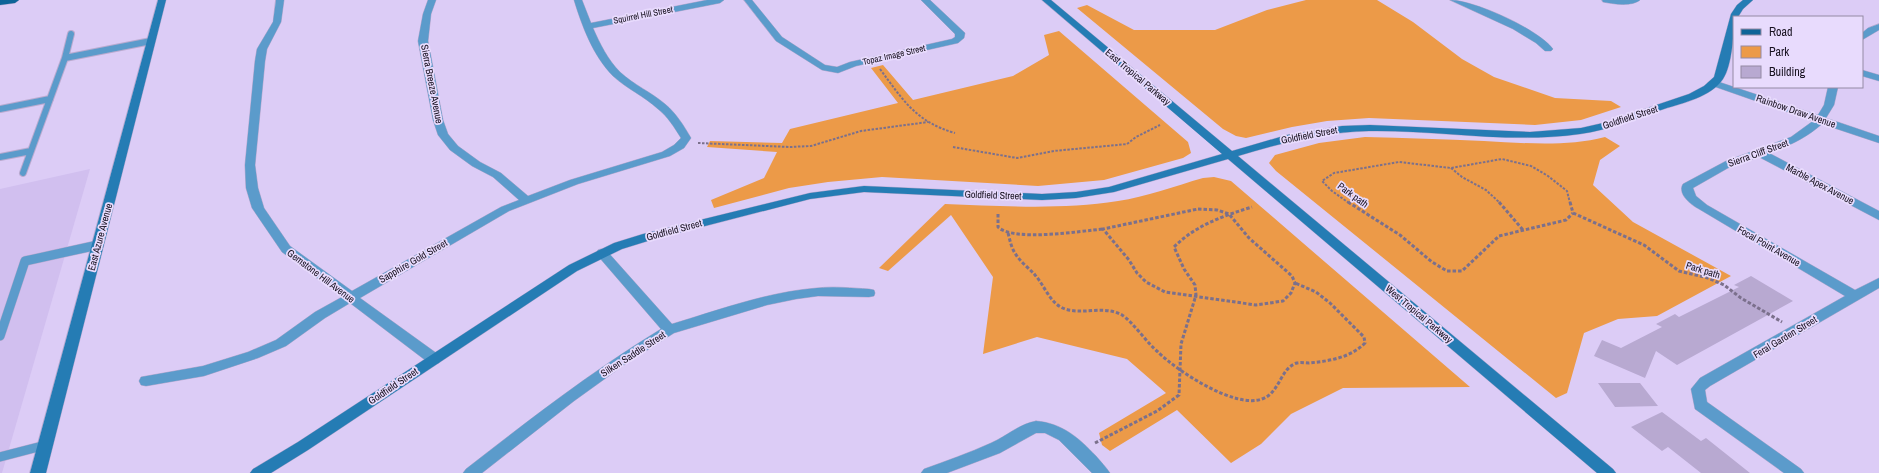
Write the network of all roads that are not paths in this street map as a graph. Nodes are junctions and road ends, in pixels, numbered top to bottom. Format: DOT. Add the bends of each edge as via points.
graph roads {
  1 [pos="15,0"];
  2 [pos="162,0"];
  3 [pos="280,0"];
  4 [pos="432,0"];
  5 [pos="578,0"];
  6 [pos="720,0"];
  7 [pos="748,0"];
  8 [pos="925,0"];
  9 [pos="1046,0"];
  10 [pos="1454,0"];
  11 [pos="1606,0"];
  12 [pos="1748,0"];
  13 [pos="1631,1"];
  14 [pos="0,2"];
  15 [pos="1734,16"];
  16 [pos="1733,22"];
  17 [pos="589,26"];
  18 [pos="1879,27"];
  19 [pos="71,34"];
  20 [pos="1863,36"];
  21 [pos="151,41"];
  22 [pos="1548,49"];
  23 [pos="65,58"];
  24 [pos="1863,73"];
  25 [pos="1879,78"];
  26 [pos="1713,83"];
  27 [pos="1833,88"];
  28 [pos="50,99"];
  29 [pos="0,109"];
  30 [pos="1822,120"];
  31 [pos="1879,140"];
  32 [pos="32,150"];
  33 [pos="1760,153"];
  34 [pos="1230,155"];
  35 [pos="0,157"];
  36 [pos="23,173"];
  37 [pos="1687,192"];
  38 [pos="526,200"];
  39 [pos="1879,216"];
  40 [pos="98,245"];
  41 [pos="602,254"];
  42 [pos="1879,282"];
  43 [pos="869,293"];
  44 [pos="1855,296"];
  45 [pos="350,298"];
  46 [pos="669,330"];
  47 [pos="0,336"];
  48 [pos="434,359"];
  49 [pos="146,381"];
  50 [pos="46,445"];
  51 [pos="0,457"];
  52 [pos="38,473"];
  53 [pos="258,473"];
  54 [pos="471,473"];
  55 [pos="929,473"];
  56 [pos="1102,473"];
  57 [pos="1608,473"];
  58 [pos="1796,473"];
  1 -- 14 [label="main road"];
  2 -- 21 [label="street, East Azure Avenue"];
  3 -- 45 [label="street, Gemstone Hill Avenue" via="277,22 262,49 260,61 250,165 252,188 258,208 286,249"];
  4 -- 38 [label="street, Sierra Breeze Avenue" via="427,14 424,41 438,120 444,135 454,148 497,175"];
  5 -- 17 [label="street"];
  6 -- 17 [label="street, Squirrel Hill Street"];
  7 -- 8 [label="street, Topaz Image Street" via="779,39 816,63 838,70 959,38 960,33"];
  9 -- 34 [label="street, East Tropical Parkway"];
  10 -- 22 [label="street" via="1517,27 1542,42"];
  11 -- 13 [label="street"];
  12 -- 15 [label="street, Goldfield Street"];
  16 -- 26 [label="street, Goldfield Street" via="1726,58 1719,78"];
  17 -- 38 [label="street, Sapphire Gold Street" via="600,51 613,70 666,110 686,138 683,143 666,154 574,182"];
  18 -- 20 [label="street"];
  19 -- 23 [label="lane"];
  21 -- 23 [label="lane"];
  21 -- 40 [label="street, East Azure Avenue"];
  23 -- 28 [label="lane"];
  24 -- 25 [label="street"];
  26 -- 30 [label="street, Rainbow Draw Avenue"];
  26 -- 34 [label="street, Goldfield Street" via="1693,96 1580,131 1530,135 1342,129 1287,138"];
  27 -- 30 [label="street, Sierra Cliff Street" via="1831,102"];
  28 -- 29 [label="lane"];
  28 -- 32 [label="lane"];
  30 -- 31 [label="street, Rainbow Draw Avenue"];
  30 -- 33 [label="street, Sierra Cliff Street" via="1796,139"];
  32 -- 35 [label="lane"];
  32 -- 36 [label="lane"];
  33 -- 37 [label="street, Sierra Cliff Street" via="1728,163 1687,186"];
  33 -- 39 [label="street, Marble Apex Avenue"];
  34 -- 41 [label="street, Goldfield Street" via="1110,190 1076,195 1042,197 864,189 810,196 647,237"];
  34 -- 57 [label="street, West Tropical Parkway"];
  37 -- 44 [label="street, Focal Point Avenue" via="1702,207"];
  38 -- 45 [label="street, Sapphire Gold Street" via="505,209"];
  40 -- 47 [label="lane" via="25,261"];
  40 -- 50 [label="street, East Azure Avenue"];
  41 -- 46 [label="street"];
  41 -- 48 [label="street, Goldfield Street" via="573,268"];
  42 -- 44 [label="street, Feral Garden Street"];
  43 -- 46 [label="street, Silken Saddle Street" via="818,292 796,295 766,301"];
  44 -- 58 [label="street, Feral Garden Street" via="1698,389 1700,404"];
  45 -- 48 [label="street, Gemstone Hill Avenue"];
  45 -- 49 [label="street, Sapphire Gold Street" via="281,343 253,355 204,371"];
  46 -- 54 [label="street, Silken Saddle Street" via="619,361 569,397"];
  48 -- 53 [label="street, Goldfield Street"];
  50 -- 51 [label="lane"];
  50 -- 52 [label="street, East Azure Avenue"];
  55 -- 56 [label="street" via="1005,444 1026,430 1036,427 1047,428 1068,438"];
}
